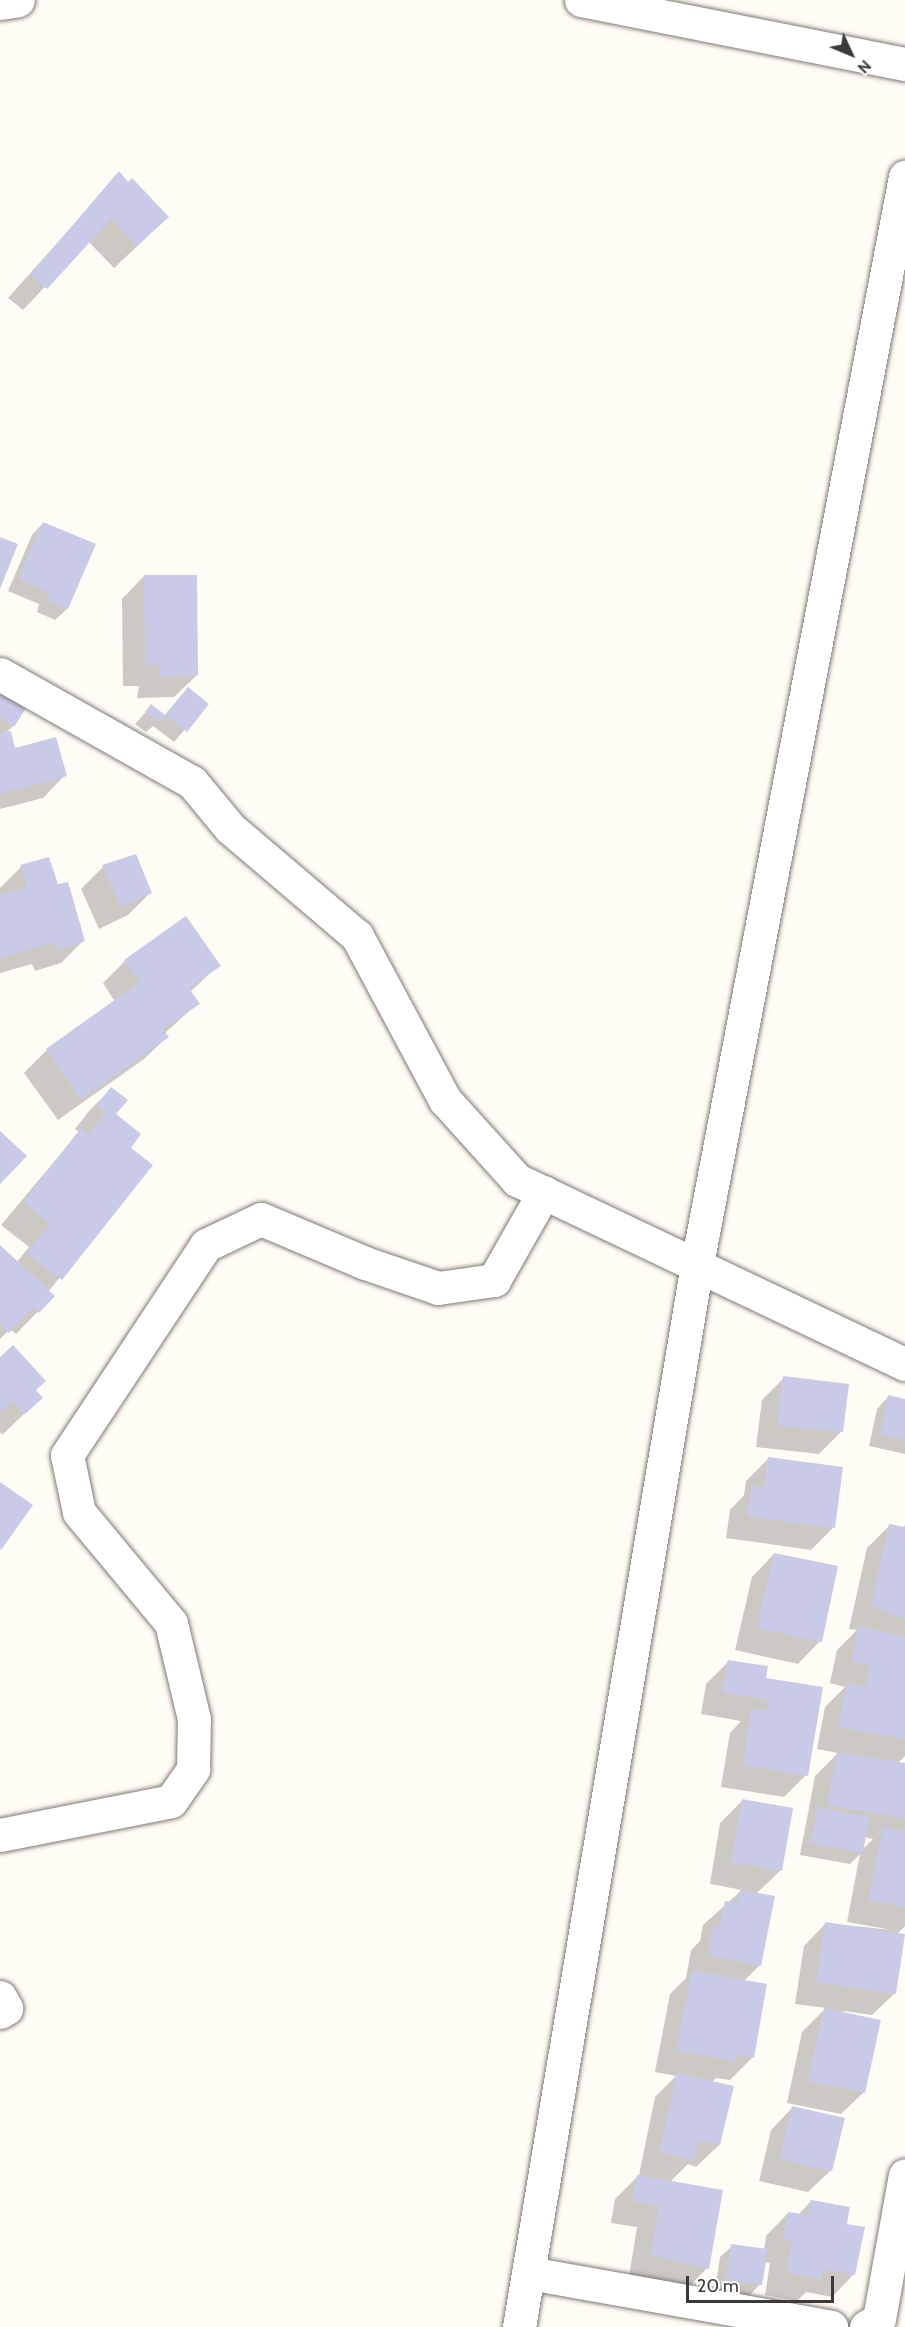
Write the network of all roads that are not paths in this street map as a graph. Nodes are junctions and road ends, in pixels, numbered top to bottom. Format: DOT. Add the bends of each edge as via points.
graph roads {
  1 [pos="18,0"];
  2 [pos="581,0"];
  3 [pos="0,3"];
  4 [pos="905,64"];
  5 [pos="905,177"];
  6 [pos="0,675"];
  7 [pos="544,1192"];
  8 [pos="698,1264"];
  9 [pos="905,1365"];
  10 [pos="0,1836"];
  11 [pos="0,1997"];
  12 [pos="0,2012"];
  13 [pos="905,2175"];
  14 [pos="529,2273"];
  15 [pos="519,2327"];
  16 [pos="831,2327"];
  17 [pos="866,2327"];
  1 -- 3 [label="street"];
  2 -- 4 [label="street"];
  5 -- 8 [label="street"];
  6 -- 7 [label="street" via="192,782 230,828 357,936 446,1100 517,1180"];
  7 -- 8 [label="street"];
  7 -- 10 [label="street" via="494,1280 438,1288 365,1263 261,1219 206,1245 68,1455 79,1512 171,1623 195,1719 193,1768 171,1801"];
  8 -- 9 [label="street"];
  8 -- 14 [label="street"];
  11 -- 12 [label="street" via="6,2008"];
  13 -- 17 [label="street" via="879,2319"];
  14 -- 15 [label="street"];
  14 -- 16 [label="street"];
}
